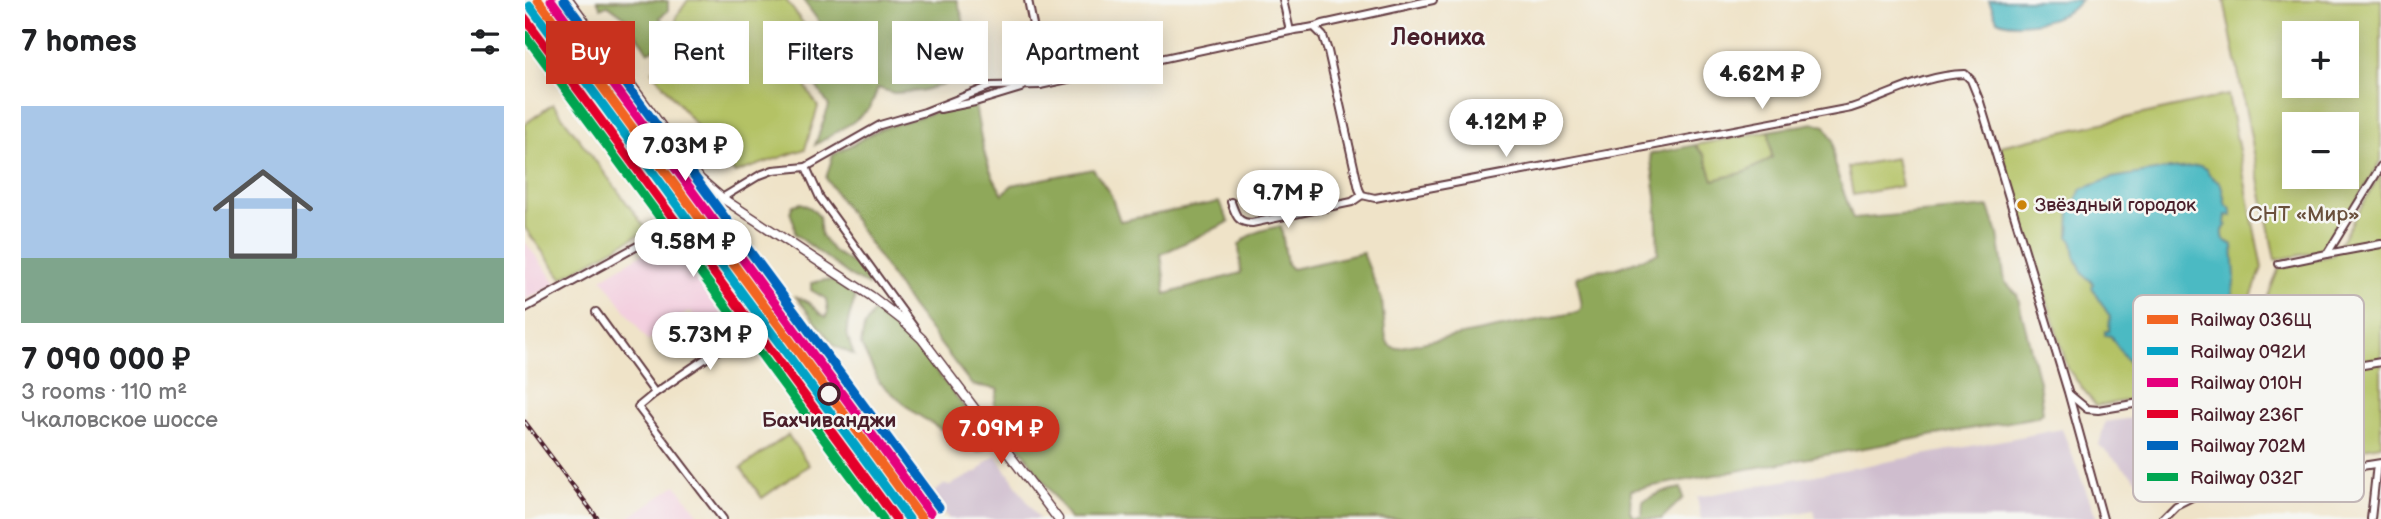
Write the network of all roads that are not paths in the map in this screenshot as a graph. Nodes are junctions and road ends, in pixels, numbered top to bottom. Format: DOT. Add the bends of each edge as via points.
graph roads {
  1 [pos="569,0"];
  2 [pos="1028,0"];
  3 [pos="1283,0"];
  4 [pos="1433,0"];
  5 [pos="525,25"];
  6 [pos="1315,28"];
  7 [pos="1290,31"];
  8 [pos="1040,85"];
  9 [pos="2381,166"];
  10 [pos="806,167"];
  11 [pos="1362,195"];
  12 [pos="722,198"];
  13 [pos="1231,202"];
  14 [pos="672,227"];
  15 [pos="2381,244"];
  16 [pos="2327,254"];
  17 [pos="2279,264"];
  18 [pos="883,283"];
  19 [pos="871,296"];
  20 [pos="525,309"];
  21 [pos="596,312"];
  22 [pos="749,329"];
  23 [pos="922,339"];
  24 [pos="2068,392"];
  25 [pos="655,393"];
  26 [pos="2133,404"];
  27 [pos="2379,464"];
  28 [pos="2182,502"];
  29 [pos="723,519"];
  30 [pos="888,519"];
  31 [pos="1058,519"];
  32 [pos="2103,519"];
  33 [pos="2161,519"];
  34 [pos="2371,519"];
  1 -- 12 [label="street" via="700,179"];
  2 -- 8 [label="street" via="1041,65"];
  3 -- 7 [label="street"];
  4 -- 6 [label="street"];
  5 -- 14 [label="street"];
  6 -- 7 [label="street"];
  6 -- 11 [label="street" via="1328,51"];
  7 -- 8 [label="street"];
  8 -- 10 [label="street" via="991,86 880,125"];
  9 -- 16 [label="street"];
  10 -- 12 [label="street" via="767,173"];
  10 -- 18 [label="street" via="820,198"];
  11 -- 13 [label="street" via="1352,202 1252,223 1238,220"];
  11 -- 24 [label="street" via="1375,198 1803,118 1851,108 1920,80 1965,74 1971,80"];
  12 -- 19 [label="street"];
  14 -- 20 [label="street"];
  14 -- 22 [label="street"];
  15 -- 16 [label="street"];
  16 -- 17 [label="street"];
  18 -- 19 [label="street"];
  18 -- 23 [label="street"];
  19 -- 23 [label="street"];
  21 -- 25 [label="street"];
  22 -- 25 [label="street"];
  22 -- 30 [label="street"];
  23 -- 31 [label="street"];
  24 -- 26 [label="street" via="2087,409"];
  24 -- 32 [label="street"];
  25 -- 29 [label="street" via="638,407"];
  27 -- 34 [label="street"];
  28 -- 33 [label="street"];
}
